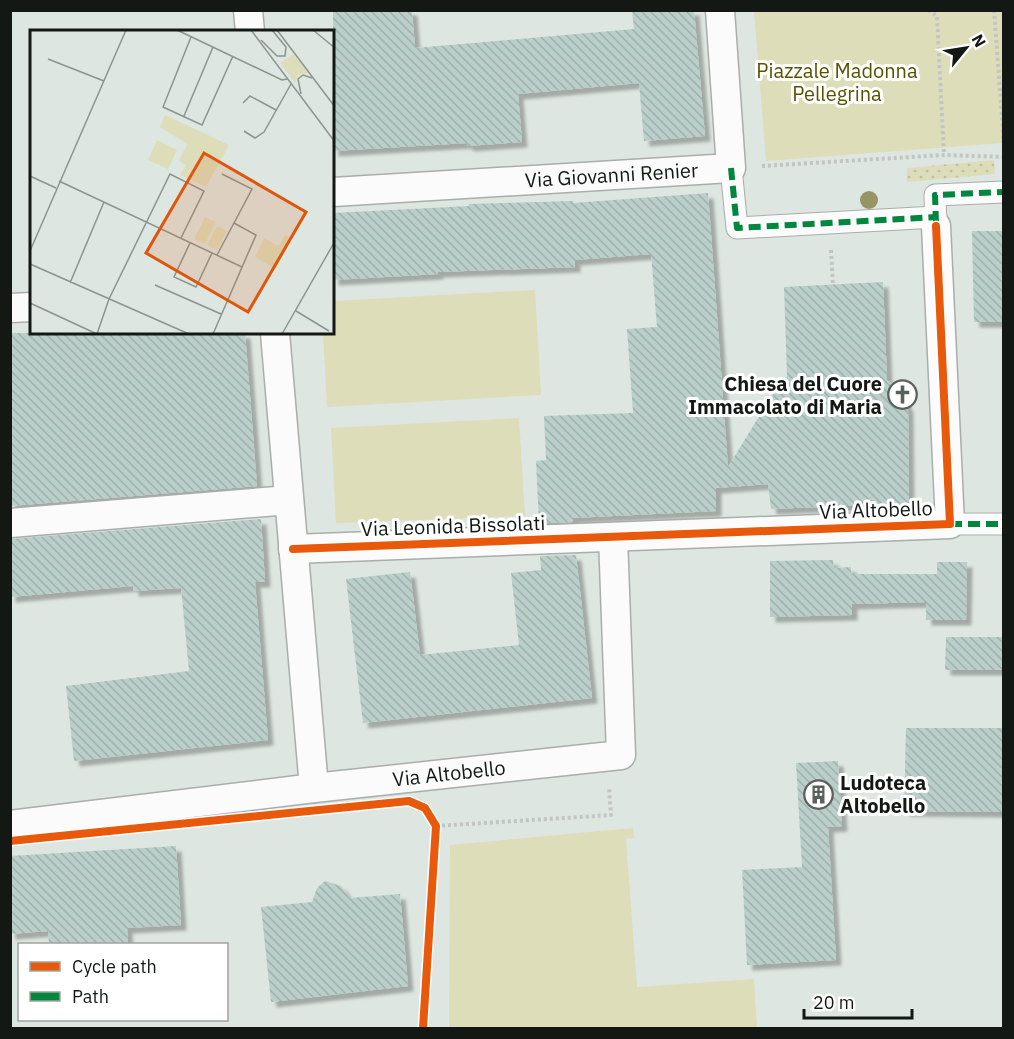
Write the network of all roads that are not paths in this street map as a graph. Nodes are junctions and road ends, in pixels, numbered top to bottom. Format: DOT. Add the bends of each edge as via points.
graph roads {
  1 [pos="248,10"];
  2 [pos="720,10"];
  3 [pos="250,30"];
  4 [pos="731,168"];
  5 [pos="334,192"];
  6 [pos="1004,192"];
  7 [pos="936,222"];
  8 [pos="30,307"];
  9 [pos="10,308"];
  10 [pos="275,334"];
  11 [pos="290,500"];
  12 [pos="10,523"];
  13 [pos="950,524"];
  14 [pos="1004,524"];
  15 [pos="613,537"];
  16 [pos="293,549"];
  17 [pos="314,788"];
  18 [pos="10,825"];
  1 -- 3 [label="street"];
  2 -- 4 [label="street"];
  4 -- 5 [label="street, Via Giovanni Renier"];
  4 -- 7 [label="street" via="737,228"];
  6 -- 7 [label="street, Via Altobello" via="935,195"];
  7 -- 13 [label="street, Via Altobello"];
  8 -- 9 [label="street"];
  10 -- 11 [label="street"];
  11 -- 12 [label="street"];
  11 -- 16 [label="street"];
  13 -- 14 [label="street, Via Altobello"];
  13 -- 15 [label="street, Via Altobello"];
  15 -- 16 [label="street, Via Leonida Bissolati"];
  15 -- 17 [label="street, Via Altobello" via="621,755"];
  16 -- 17 [label="street"];
  17 -- 18 [label="street, Via Altobello"];
}
